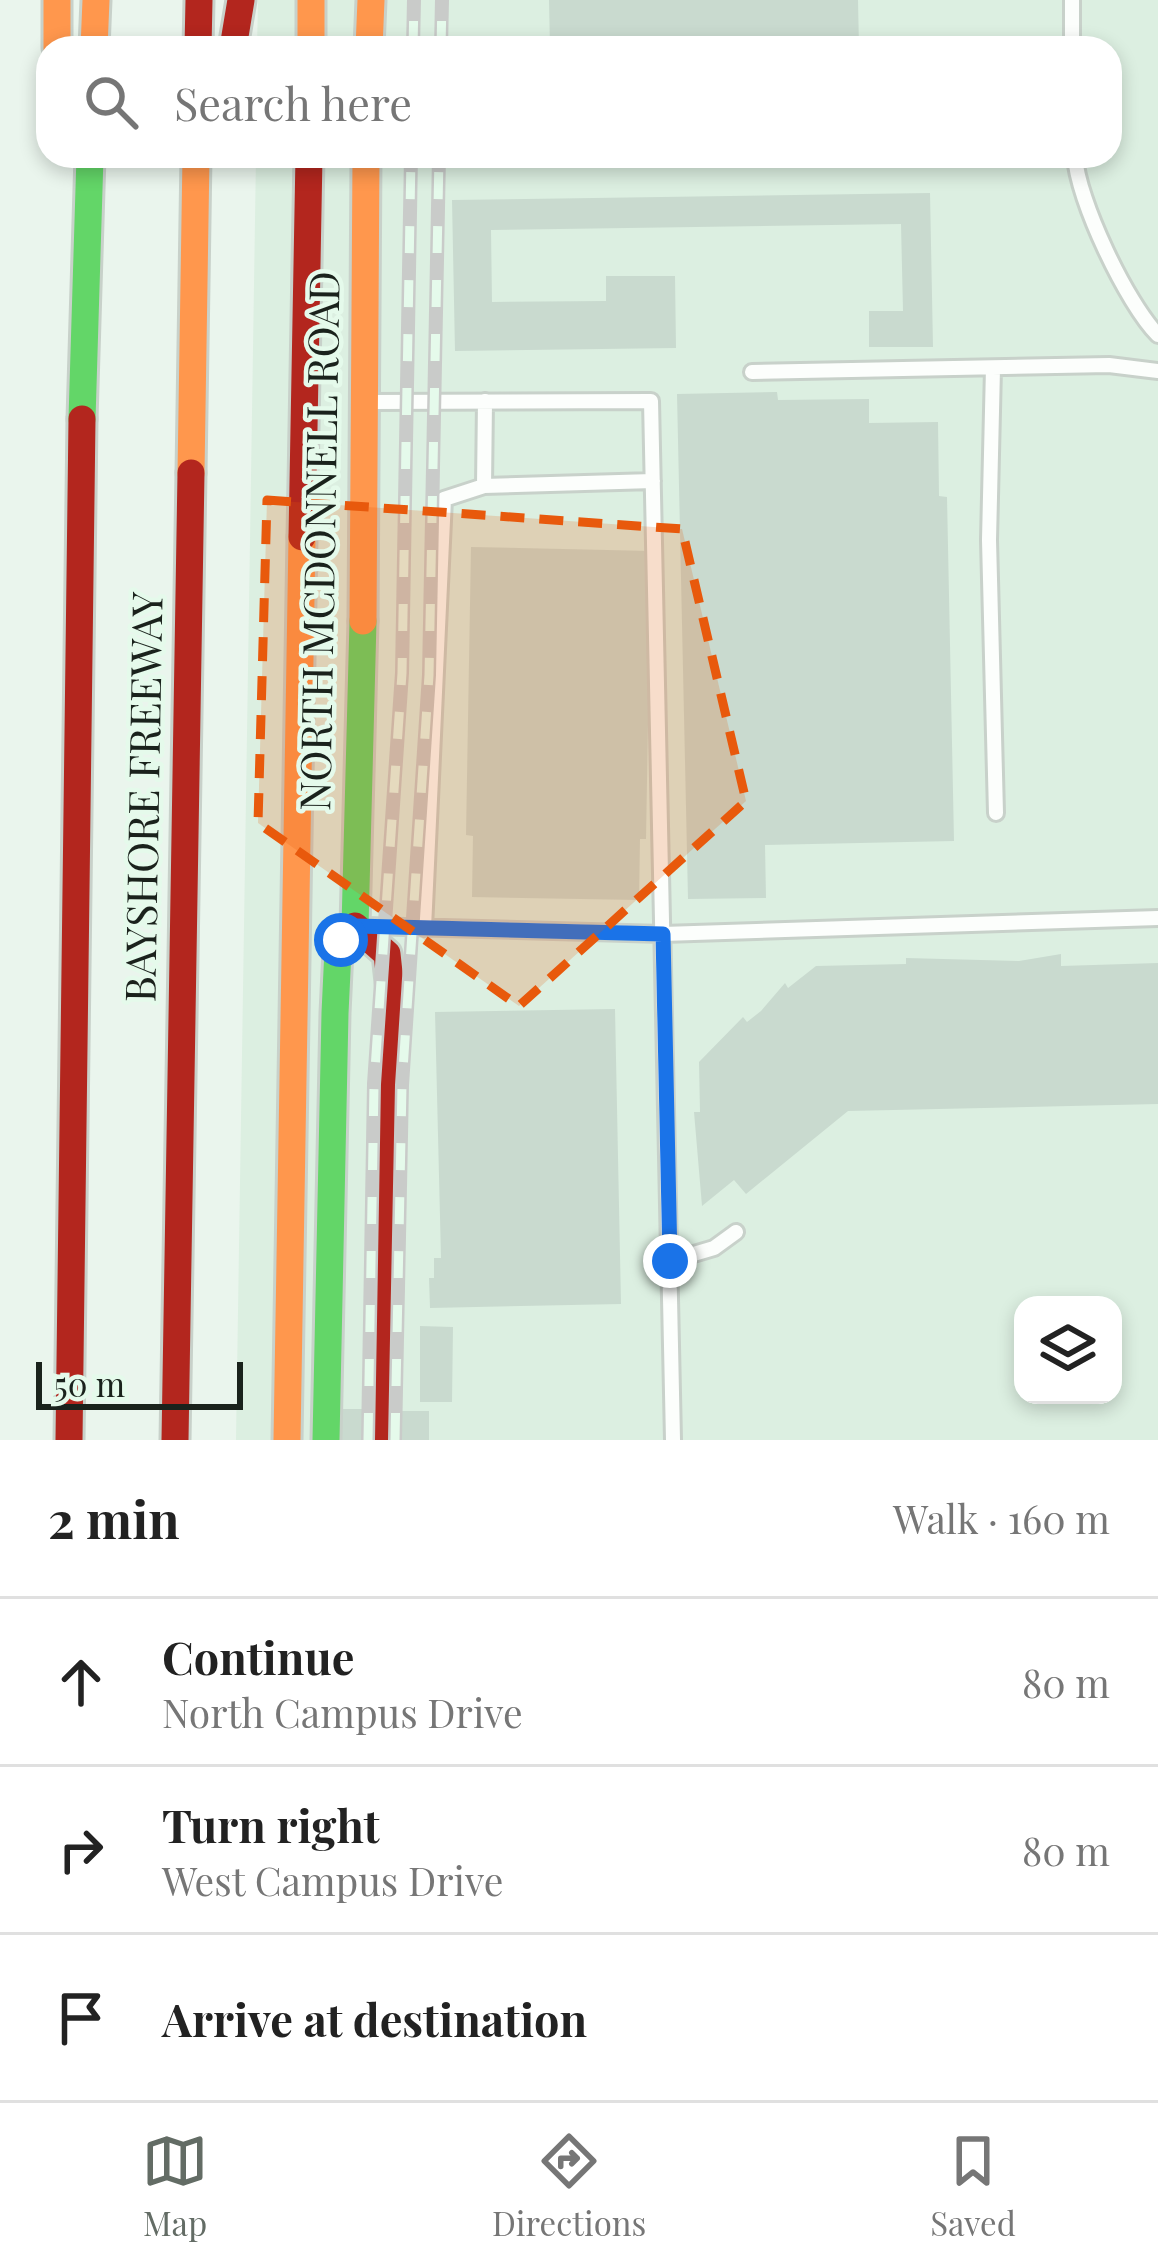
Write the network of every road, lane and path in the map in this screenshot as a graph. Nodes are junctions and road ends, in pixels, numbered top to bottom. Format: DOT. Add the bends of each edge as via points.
graph roads {
  1 [pos="57,0"];
  2 [pos="96,0"];
  3 [pos="199,0"];
  4 [pos="241,0"];
  5 [pos="311,0"];
  6 [pos="371,0"];
  7 [pos="1072,0"];
  8 [pos="57,36"];
  9 [pos="94,36"];
  10 [pos="198,36"];
  11 [pos="235,36"];
  12 [pos="310,36"];
  13 [pos="370,36"];
  14 [pos="1072,36"];
  15 [pos="59,168"];
  16 [pos="90,168"];
  17 [pos="196,168"];
  18 [pos="214,168"];
  19 [pos="309,168"];
  20 [pos="366,168"];
  21 [pos="1076,168"];
  22 [pos="87,242"];
  23 [pos="194,291"];
  24 [pos="1158,335"];
  25 [pos="992,368"];
  26 [pos="1158,371"];
  27 [pos="752,372"];
  28 [pos="485,401"];
  29 [pos="364,402"];
  30 [pos="653,481"];
  31 [pos="484,486"];
  32 [pos="996,813"];
  33 [pos="1158,918"];
  34 [pos="356,926"];
  35 [pos="424,928"];
  36 [pos="663,934"];
  37 [pos="736,1232"];
  38 [pos="670,1261"];
  39 [pos="69,1440"];
  40 [pos="175,1440"];
  41 [pos="287,1440"];
  42 [pos="326,1440"];
  43 [pos="382,1440"];
  44 [pos="673,1440"];
  1 -- 8 [label="main road"];
  2 -- 9 [label="main road"];
  3 -- 10 [label="main road"];
  4 -- 11 [label="main road"];
  5 -- 12 [label="main road"];
  6 -- 13 [label="main road"];
  7 -- 14 [label="lane"];
  15 -- 22 [label="main road"];
  16 -- 22 [label="main road, BAYSHORE FREEWAY"];
  17 -- 23 [label="main road, BAYSHORE FREEWAY"];
  18 -- 23 [label="main road"];
  19 -- 41 [label="main road"];
  20 -- 29 [label="main road, NORTH MCDONNELL ROAD"];
  21 -- 24 [label="lane" via="1108,250"];
  22 -- 39 [label="main road, BAYSHORE FREEWAY" via="75,640"];
  23 -- 40 [label="main road, BAYSHORE FREEWAY"];
  25 -- 26 [label="lane"];
  25 -- 27 [label="lane"];
  25 -- 32 [label="lane"];
  28 -- 29 [label="lane"];
  28 -- 30 [label="lane" via="651,401"];
  28 -- 31 [label="lane"];
  29 -- 34 [label="main road, NORTH MCDONNELL ROAD"];
  30 -- 31 [label="lane"];
  30 -- 36 [label="lane"];
  31 -- 35 [label="lane" via="444,499"];
  33 -- 36 [label="lane"];
  34 -- 35 [label="lane"];
  34 -- 42 [label="main road, NORTH MCDONNELL ROAD" via="338,950"];
  34 -- 43 [label="main road" via="388,954 391,992"];
  35 -- 36 [label="lane"];
  36 -- 38 [label="lane"];
  37 -- 38 [label="lane" via="715,1249"];
  38 -- 44 [label="lane"];
}
